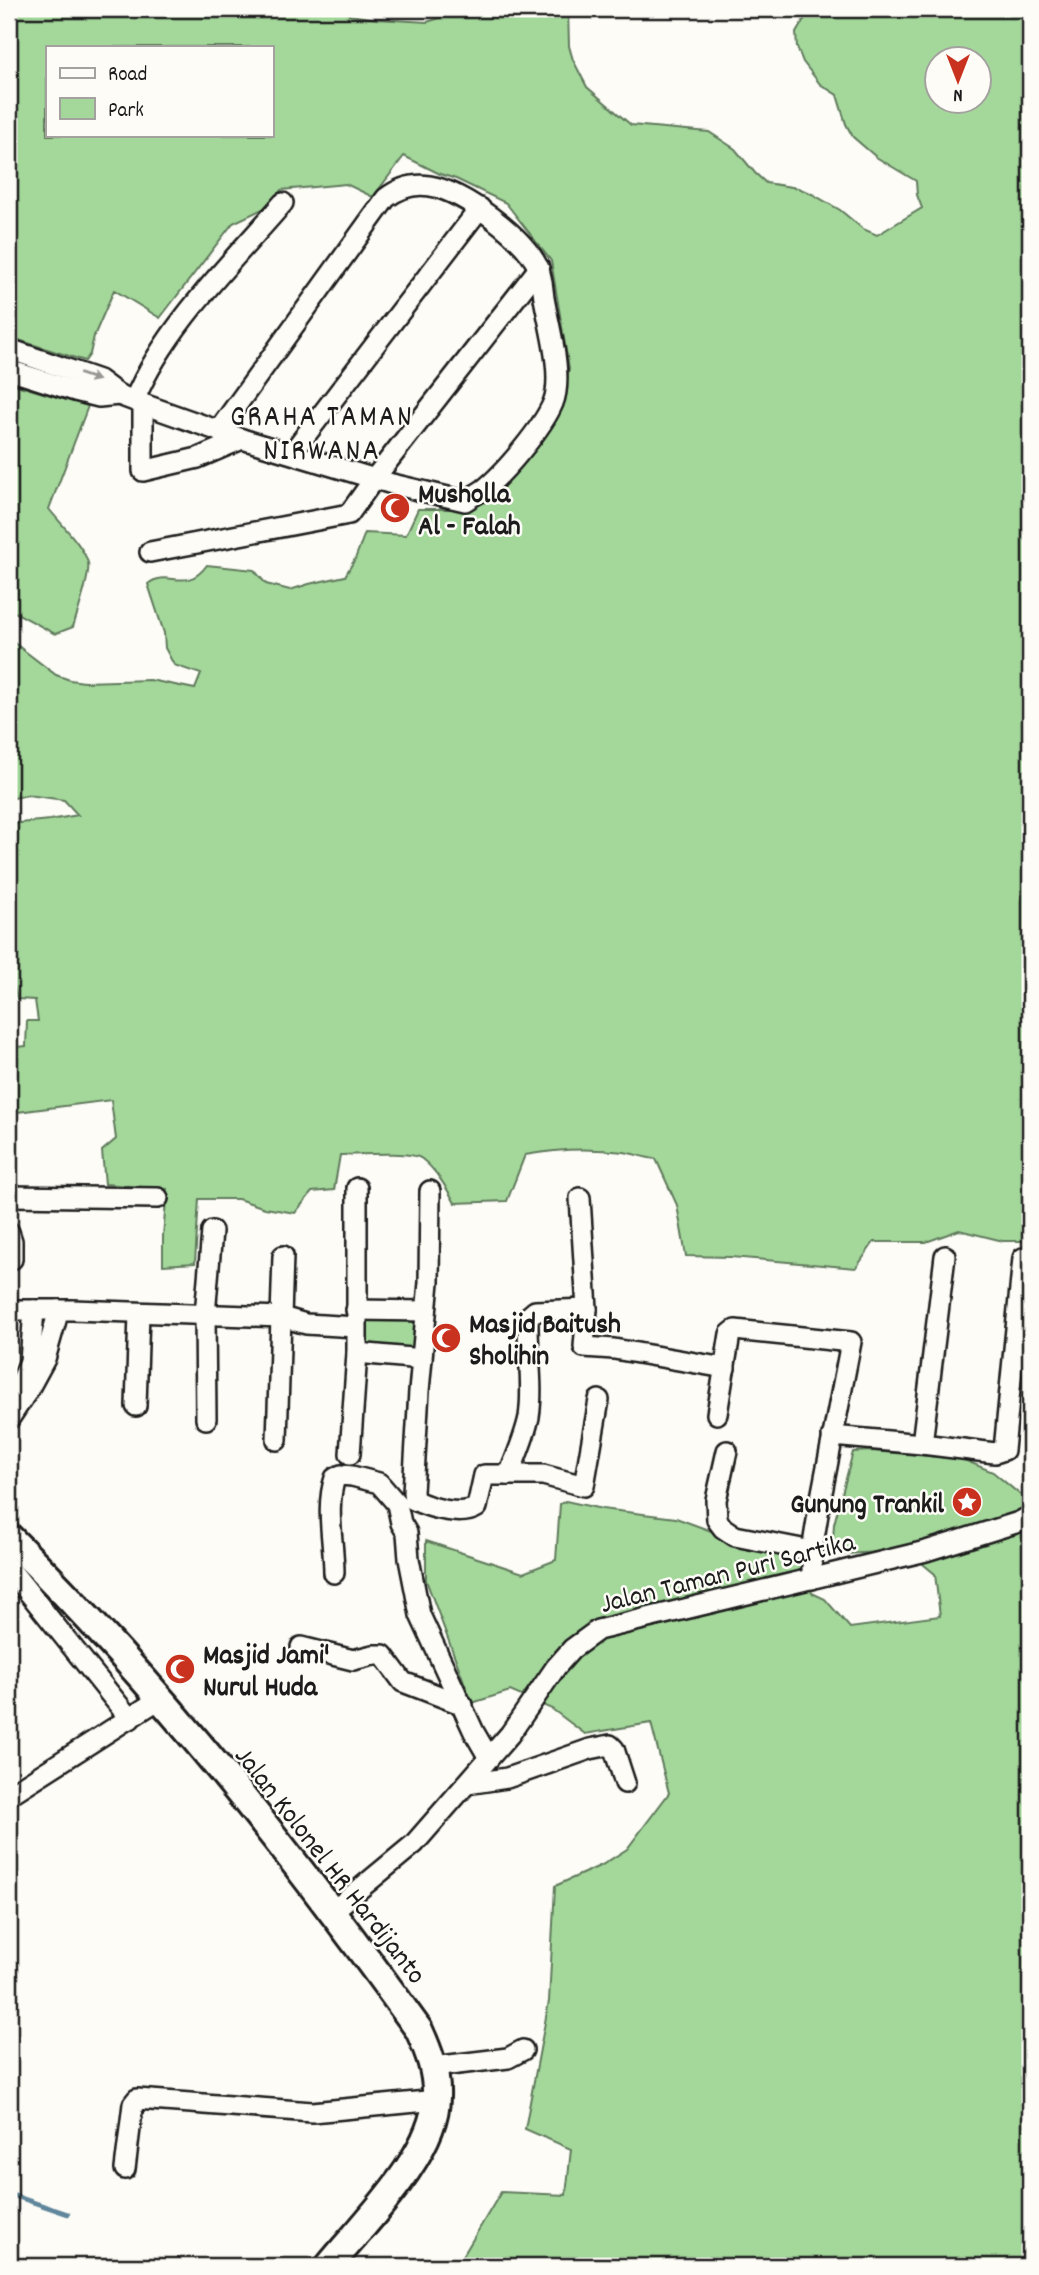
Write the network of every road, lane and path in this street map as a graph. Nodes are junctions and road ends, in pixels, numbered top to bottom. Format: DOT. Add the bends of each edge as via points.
graph roads {
  1 [pos="283,203"];
  2 [pos="480,208"];
  3 [pos="539,268"];
  4 [pos="9,349"];
  5 [pos="9,370"];
  6 [pos="43,371"];
  7 [pos="133,400"];
  8 [pos="218,431"];
  9 [pos="242,439"];
  10 [pos="292,453"];
  11 [pos="374,479"];
  12 [pos="149,552"];
  13 [pos="357,1188"];
  14 [pos="430,1191"];
  15 [pos="9,1196"];
  16 [pos="158,1198"];
  17 [pos="580,1198"];
  18 [pos="212,1231"];
  19 [pos="9,1233"];
  20 [pos="283,1256"];
  21 [pos="945,1256"];
  22 [pos="1023,1258"];
  23 [pos="12,1259"];
  24 [pos="587,1309"];
  25 [pos="9,1310"];
  26 [pos="34,1310"];
  27 [pos="59,1310"];
  28 [pos="426,1311"];
  29 [pos="139,1312"];
  30 [pos="205,1315"];
  31 [pos="282,1317"];
  32 [pos="356,1319"];
  33 [pos="357,1353"];
  34 [pos="37,1358"];
  35 [pos="422,1359"];
  36 [pos="725,1368"];
  37 [pos="9,1394"];
  38 [pos="599,1400"];
  39 [pos="136,1406"];
  40 [pos="718,1414"];
  41 [pos="9,1419"];
  42 [pos="206,1419"];
  43 [pos="832,1436"];
  44 [pos="277,1440"];
  45 [pos="922,1444"];
  46 [pos="727,1451"];
  47 [pos="351,1454"];
  48 [pos="509,1475"];
  49 [pos="1030,1516"];
  50 [pos="9,1537"];
  51 [pos="812,1551"];
  52 [pos="9,1568"];
  53 [pos="334,1573"];
  54 [pos="811,1579"];
  55 [pos="301,1647"];
  56 [pos="161,1698"];
  57 [pos="463,1705"];
  58 [pos="130,1718"];
  59 [pos="489,1758"];
  60 [pos="625,1783"];
  61 [pos="467,1784"];
  62 [pos="10,1792"];
  63 [pos="333,1911"];
  64 [pos="523,2050"];
  65 [pos="433,2067"];
  66 [pos="437,2100"];
  67 [pos="125,2169"];
  68 [pos="329,2266"];
  1 -- 7 [label="street" via="186,317"];
  2 -- 3 [label="street" via="515,237"];
  2 -- 8 [label="street" via="429,186 398,189 386,198"];
  2 -- 10 [label="street"];
  3 -- 11 [label="street"];
  3 -- 11 [label="street" via="556,381 554,401 545,420 506,468 465,501"];
  4 -- 6 [label="street"];
  5 -- 6 [label="street"];
  6 -- 7 [label="street" via="99,380"];
  7 -- 8 [label="street"];
  7 -- 9 [label="street" via="143,471 198,458"];
  8 -- 9 [label="street"];
  9 -- 10 [label="street"];
  10 -- 11 [label="street"];
  11 -- 12 [label="street" via="346,516"];
  13 -- 32 [label="street"];
  14 -- 28 [label="street"];
  15 -- 16 [label="street"];
  17 -- 24 [label="street"];
  18 -- 30 [label="street"];
  19 -- 23 [label="street"];
  20 -- 31 [label="street"];
  21 -- 45 [label="street"];
  22 -- 45 [label="street" via="1004,1450 995,1453"];
  24 -- 36 [label="street" via="584,1346"];
  24 -- 48 [label="street" via="535,1311 528,1317 529,1418"];
  25 -- 26 [label="street"];
  26 -- 27 [label="street"];
  26 -- 34 [label="street"];
  27 -- 29 [label="street"];
  27 -- 34 [label="street"];
  28 -- 32 [label="street"];
  28 -- 35 [label="street"];
  29 -- 30 [label="street"];
  29 -- 39 [label="street"];
  30 -- 31 [label="street"];
  30 -- 42 [label="street"];
  31 -- 32 [label="street" via="306,1324"];
  31 -- 44 [label="street"];
  32 -- 33 [label="street"];
  33 -- 35 [label="street"];
  33 -- 47 [label="street"];
  34 -- 37 [label="street"];
  34 -- 41 [label="street" via="27,1392"];
  35 -- 48 [label="street" via="414,1500 471,1511 477,1507 484,1475"];
  36 -- 40 [label="street"];
  36 -- 43 [label="street" via="730,1334 735,1329 851,1342"];
  38 -- 48 [label="street" via="584,1486 544,1475"];
  43 -- 45 [label="street"];
  43 -- 51 [label="street"];
  46 -- 51 [label="street" via="716,1500 723,1528 735,1536"];
  49 -- 54 [label="street, Jalan Taman Puri Sartika" via="926,1551"];
  50 -- 56 [label="main road, Jalan Kolonel HR Hardijanto"];
  51 -- 54 [label="street"];
  52 -- 58 [label="street"];
  53 -- 57 [label="street" via="330,1508 335,1478 352,1476 379,1483 397,1504 407,1533 420,1615"];
  54 -- 59 [label="street, Jalan Taman Puri Sartika" via="598,1630 556,1667"];
  55 -- 57 [label="street" via="353,1660 383,1656 403,1682"];
  56 -- 58 [label="street"];
  56 -- 63 [label="main road, Jalan Kolonel HR Hardijanto"];
  57 -- 59 [label="street"];
  58 -- 62 [label="street"];
  59 -- 61 [label="street, Jalan Taman Puri Sartika"];
  60 -- 61 [label="street" via="610,1745 507,1778"];
  61 -- 63 [label="street, Jalan Taman Puri Sartika" via="414,1844"];
  63 -- 65 [label="main road, Jalan Kolonel HR Hardijanto" via="419,2030"];
  64 -- 65 [label="street" via="508,2058"];
  65 -- 66 [label="main road, Jalan Kolonel HR Hardijanto"];
  66 -- 67 [label="street" via="312,2112 136,2099"];
  66 -- 68 [label="main road, Jalan Kolonel HR Hardijanto" via="427,2135 408,2169"];
}
